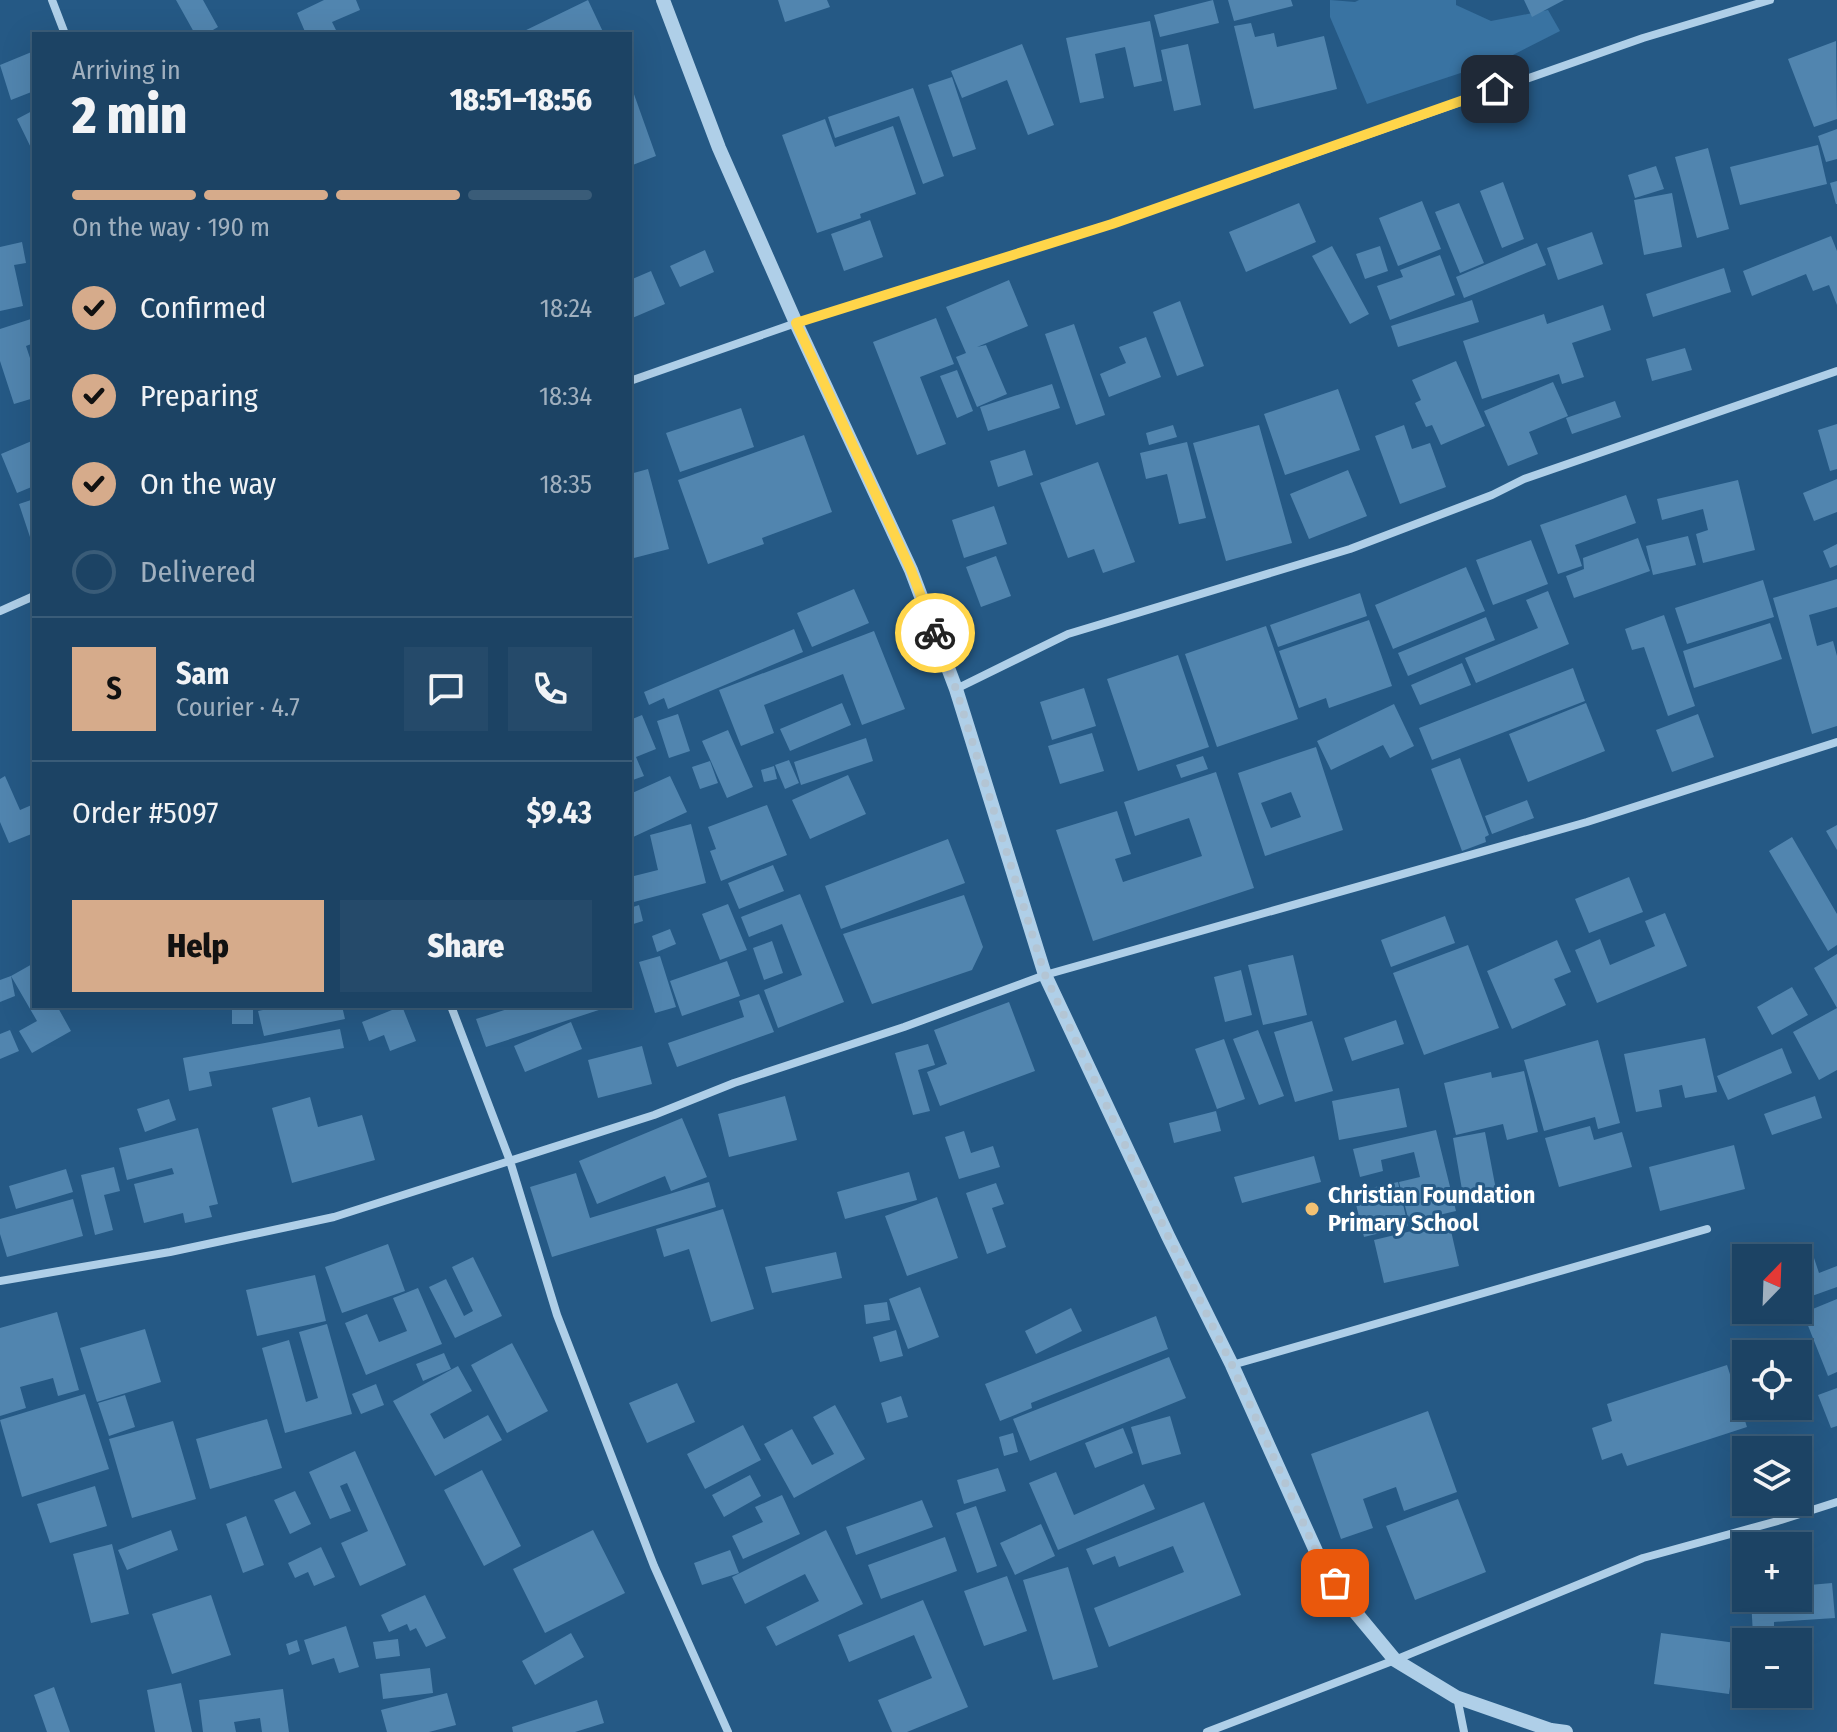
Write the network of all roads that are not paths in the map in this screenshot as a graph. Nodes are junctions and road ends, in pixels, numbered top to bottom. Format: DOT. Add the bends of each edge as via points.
graph roads {
  1 [pos="52,0"];
  2 [pos="663,0"];
  3 [pos="1770,0"];
  4 [pos="64,32"];
  5 [pos="796,323"];
  6 [pos="1837,371"];
  7 [pos="632,380"];
  8 [pos="32,597"];
  9 [pos="0,611"];
  10 [pos="956,689"];
  11 [pos="1837,742"];
  12 [pos="1045,975"];
  13 [pos="452,1008"];
  14 [pos="510,1161"];
  15 [pos="1707,1229"];
  16 [pos="0,1281"];
  17 [pos="1232,1365"];
  18 [pos="1837,1502"];
  19 [pos="1395,1660"];
  20 [pos="1456,1697"];
  21 [pos="728,1732"];
  22 [pos="1207,1732"];
  23 [pos="1464,1732"];
  24 [pos="1566,1732"];
  1 -- 4 [label="street"];
  2 -- 5 [label="street" via="719,148"];
  3 -- 5 [label="street" via="1643,38 1112,224"];
  5 -- 7 [label="street"];
  5 -- 10 [label="street" via="911,570"];
  6 -- 10 [label="street" via="1524,479 1350,549 1068,634"];
  8 -- 9 [label="street"];
  10 -- 12 [label="street"];
  11 -- 12 [label="street" via="1587,822"];
  12 -- 14 [label="street"];
  12 -- 17 [label="street"];
  13 -- 14 [label="street"];
  14 -- 16 [label="street" via="334,1217"];
  14 -- 21 [label="street" via="557,1315 654,1566"];
  15 -- 17 [label="street"];
  17 -- 19 [label="street" via="1320,1560"];
  18 -- 19 [label="street" via="1643,1558"];
  19 -- 20 [label="street"];
  19 -- 22 [label="street"];
  20 -- 23 [label="street"];
  20 -- 24 [label="street"];
}
